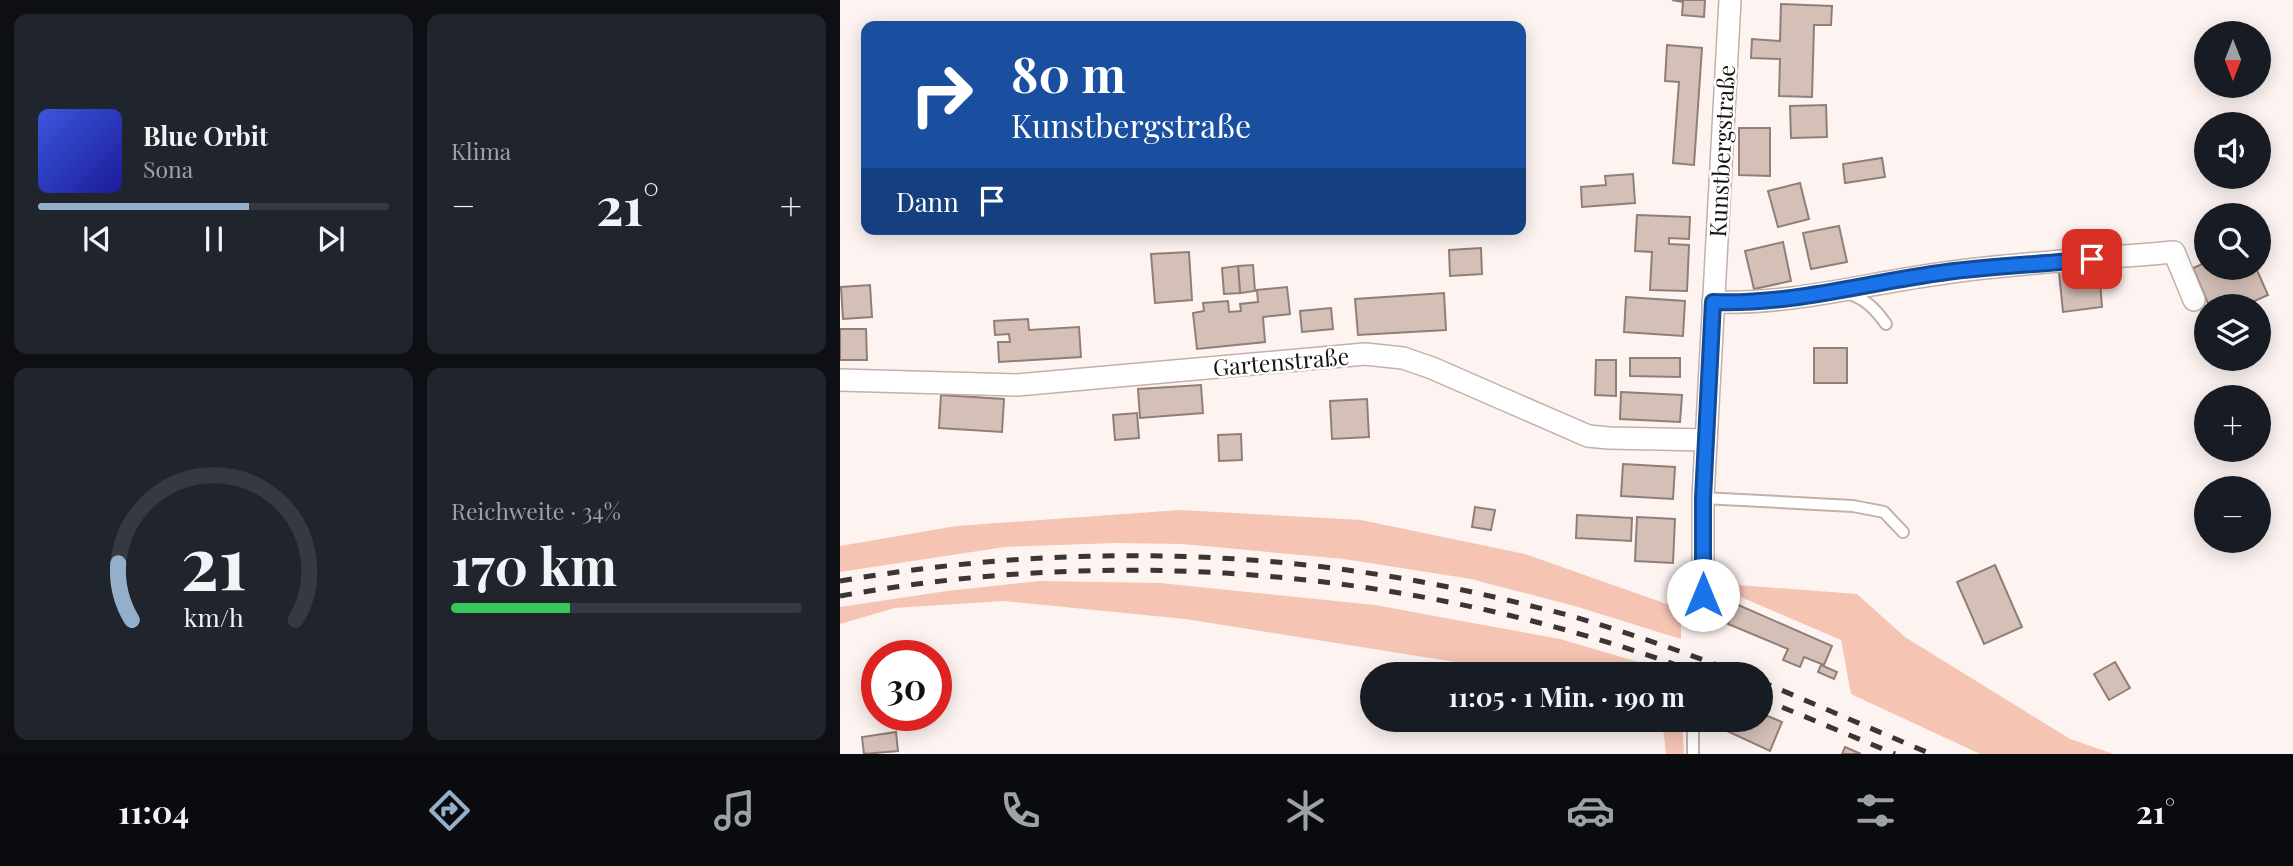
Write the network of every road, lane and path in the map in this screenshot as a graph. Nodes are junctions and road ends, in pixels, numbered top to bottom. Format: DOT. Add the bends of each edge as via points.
graph roads {
  1 [pos="1730,0"];
  2 [pos="1838,290"];
  3 [pos="2194,300"];
  4 [pos="1713,302"];
  5 [pos="1886,324"];
  6 [pos="840,380"];
  7 [pos="1706,440"];
  8 [pos="1703,498"];
  9 [pos="1903,532"];
  10 [pos="1703,619"];
  11 [pos="1693,732"];
  12 [pos="1693,754"];
  1 -- 4 [label="street, Kunstbergstraße"];
  2 -- 3 [label="street" via="1947,272 2174,252"];
  2 -- 4 [label="street" via="1806,298"];
  2 -- 5 [label="lane" via="1858,296"];
  4 -- 7 [label="street, Kunstbergstraße"];
  6 -- 7 [label="street, Gartenstraße" via="1017,385 1365,354 1403,358 1432,368 1588,436"];
  7 -- 8 [label="street, Kunstbergstraße"];
  8 -- 9 [label="lane" via="1853,506 1884,512"];
  8 -- 10 [label="street, Kunstbergstraße"];
  11 -- 12 [label="lane"];
}
